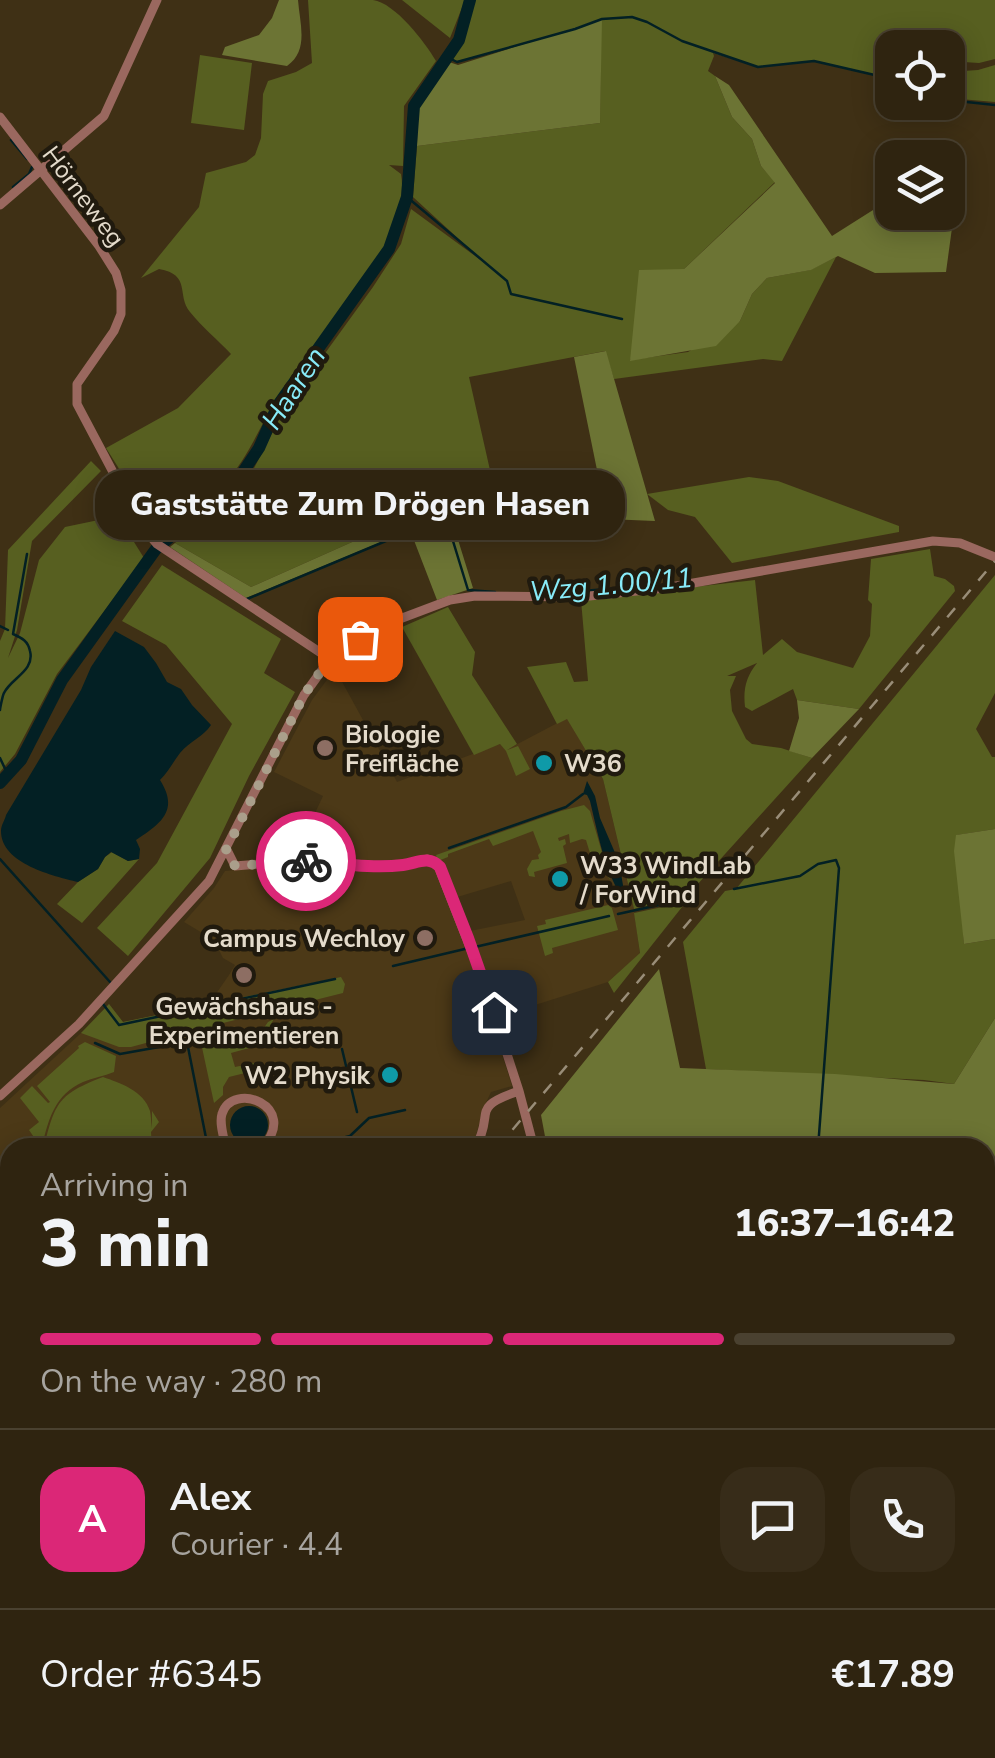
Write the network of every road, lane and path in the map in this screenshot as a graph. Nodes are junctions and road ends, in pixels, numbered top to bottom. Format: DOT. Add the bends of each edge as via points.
graph roads {
  1 [pos="157,0"];
  2 [pos="0,117"];
  3 [pos="40,170"];
  4 [pos="0,205"];
  5 [pos="995,557"];
  6 [pos="330,658"];
  7 [pos="226,850"];
  8 [pos="235,866"];
  9 [pos="218,867"];
  10 [pos="519,1090"];
  11 [pos="0,1095"];
  12 [pos="224,1138"];
  13 [pos="271,1138"];
  14 [pos="480,1138"];
  15 [pos="531,1138"];
  1 -- 3 [label="street" via="104,116"];
  2 -- 3 [label="street, Hörneweg"];
  3 -- 4 [label="street"];
  3 -- 6 [label="street, Hörneweg" via="116,272 120,314 78,384 77,404 142,525 161,548"];
  5 -- 6 [label="street" via="960,542 933,542 666,588 580,597 475,596 397,620"];
  6 -- 7 [label="street" via="304,695"];
  7 -- 8 [label="street"];
  7 -- 9 [label="street"];
  8 -- 9 [label="street"];
  8 -- 10 [label="street" via="435,862"];
  9 -- 11 [label="street" via="79,1024"];
  10 -- 14 [label="street" via="489,1104"];
  10 -- 15 [label="street"];
  12 -- 13 [label="street" via="223,1110 250,1098 270,1109"];
}
